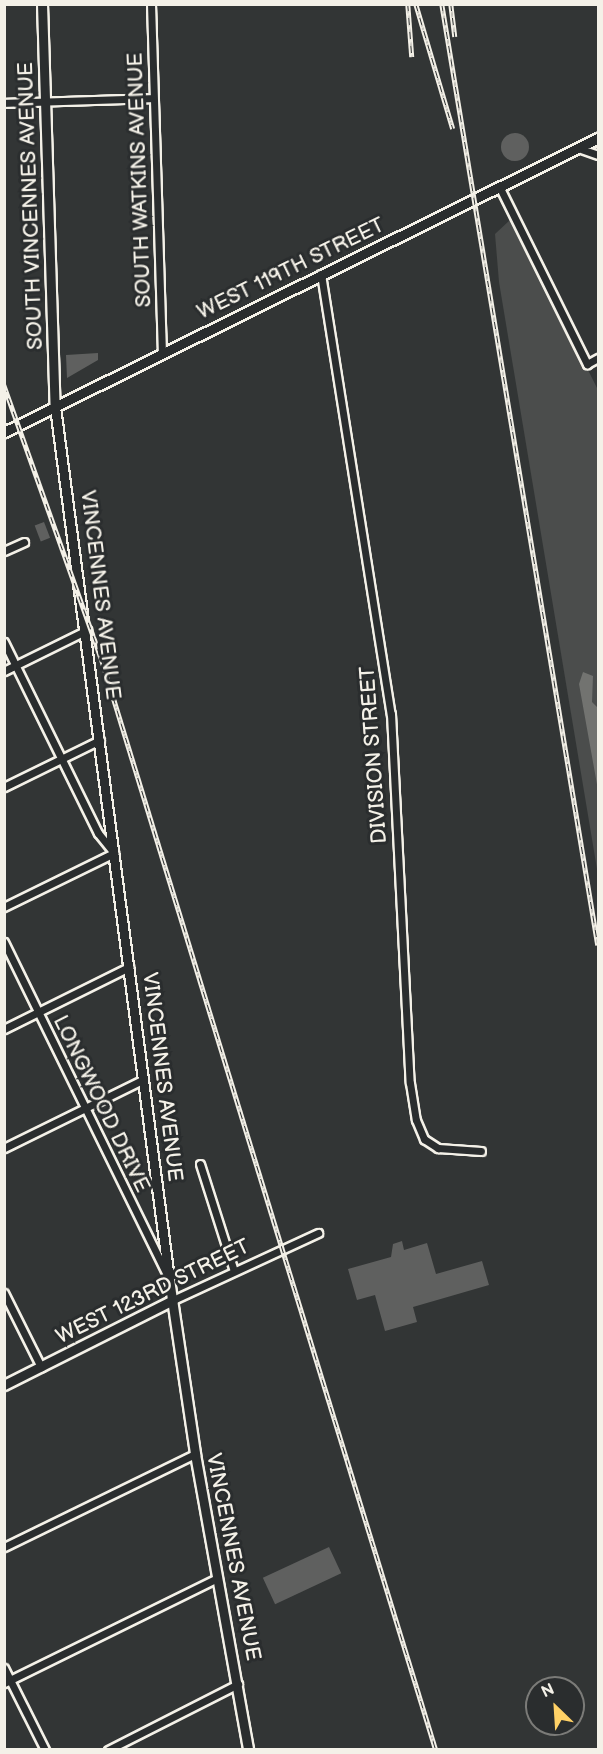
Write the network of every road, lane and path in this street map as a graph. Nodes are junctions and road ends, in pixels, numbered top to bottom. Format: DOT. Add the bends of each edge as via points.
graph roads {
  1 [pos="42,4"];
  2 [pos="150,4"];
  3 [pos="153,98"];
  4 [pos="45,102"];
  5 [pos="4,104"];
  6 [pos="597,136"];
  7 [pos="576,148"];
  8 [pos="598,155"];
  9 [pos="499,186"];
  10 [pos="321,274"];
  11 [pos="162,354"];
  12 [pos="598,358"];
  13 [pos="55,407"];
  14 [pos="4,432"];
  15 [pos="24,542"];
  16 [pos="4,551"];
  17 [pos="87,630"];
  18 [pos="4,642"];
  19 [pos="16,665"];
  20 [pos="4,671"];
  21 [pos="100,740"];
  22 [pos="61,759"];
  23 [pos="4,787"];
  24 [pos="114,853"];
  25 [pos="4,907"];
  26 [pos="4,942"];
  27 [pos="129,967"];
  28 [pos="38,1012"];
  29 [pos="4,1029"];
  30 [pos="144,1079"];
  31 [pos="86,1108"];
  32 [pos="4,1148"];
  33 [pos="481,1151"];
  34 [pos="200,1164"];
  35 [pos="318,1233"];
  36 [pos="234,1271"];
  37 [pos="169,1279"];
  38 [pos="4,1293"];
  39 [pos="173,1300"];
  40 [pos="41,1367"];
  41 [pos="4,1385"];
  42 [pos="195,1454"];
  43 [pos="4,1547"];
  44 [pos="217,1578"];
  45 [pos="4,1668"];
  46 [pos="8,1682"];
  47 [pos="238,1684"];
  48 [pos="45,1749"];
  49 [pos="108,1749"];
  50 [pos="248,1749"];
  1 -- 4 [label="main road, SOUTH VINCENNES AVENUE"];
  2 -- 3 [label="street, SOUTH WATKINS AVENUE"];
  3 -- 4 [label="street"];
  3 -- 11 [label="street, SOUTH WATKINS AVENUE"];
  4 -- 5 [label="street"];
  4 -- 13 [label="main road, SOUTH VINCENNES AVENUE"];
  6 -- 7 [label="main road, WEST 119TH STREET"];
  7 -- 8 [label="street"];
  7 -- 9 [label="main road, WEST 119TH STREET"];
  9 -- 10 [label="main road, WEST 119TH STREET"];
  9 -- 12 [label="street" via="587,364"];
  10 -- 11 [label="main road, WEST 119TH STREET"];
  10 -- 33 [label="street, DIVISION STREET" via="392,714 410,1083 416,1120 424,1139 438,1148"];
  11 -- 13 [label="main road, WEST 119TH STREET"];
  13 -- 14 [label="main road, WEST 119TH STREET"];
  13 -- 17 [label="main road, VINCENNES AVENUE"];
  15 -- 16 [label="street"];
  17 -- 19 [label="street"];
  17 -- 21 [label="main road, VINCENNES AVENUE"];
  18 -- 19 [label="street"];
  19 -- 20 [label="street"];
  19 -- 22 [label="street"];
  21 -- 22 [label="street"];
  21 -- 24 [label="main road, VINCENNES AVENUE"];
  22 -- 23 [label="street"];
  22 -- 24 [label="street" via="98,834"];
  24 -- 25 [label="street"];
  24 -- 27 [label="main road, VINCENNES AVENUE"];
  26 -- 28 [label="street, LONGWOOD DRIVE"];
  27 -- 28 [label="street"];
  27 -- 30 [label="main road, VINCENNES AVENUE"];
  28 -- 29 [label="street"];
  28 -- 31 [label="street, LONGWOOD DRIVE"];
  30 -- 31 [label="street"];
  30 -- 37 [label="main road, VINCENNES AVENUE"];
  31 -- 32 [label="street"];
  31 -- 37 [label="street, LONGWOOD DRIVE"];
  34 -- 36 [label="street"];
  35 -- 36 [label="street, WEST 123RD STREET"];
  36 -- 39 [label="street, WEST 123RD STREET"];
  37 -- 39 [label="main road, VINCENNES AVENUE"];
  38 -- 40 [label="street"];
  39 -- 40 [label="main road, WEST 123RD STREET"];
  39 -- 42 [label="main road, VINCENNES AVENUE"];
  40 -- 41 [label="main road, WEST 123RD STREET"];
  42 -- 43 [label="street"];
  42 -- 44 [label="main road, VINCENNES AVENUE"];
  44 -- 46 [label="street"];
  44 -- 47 [label="main road, VINCENNES AVENUE"];
  45 -- 46 [label="street"];
  46 -- 48 [label="street"];
  47 -- 49 [label="street"];
  47 -- 50 [label="main road, VINCENNES AVENUE"];
}
